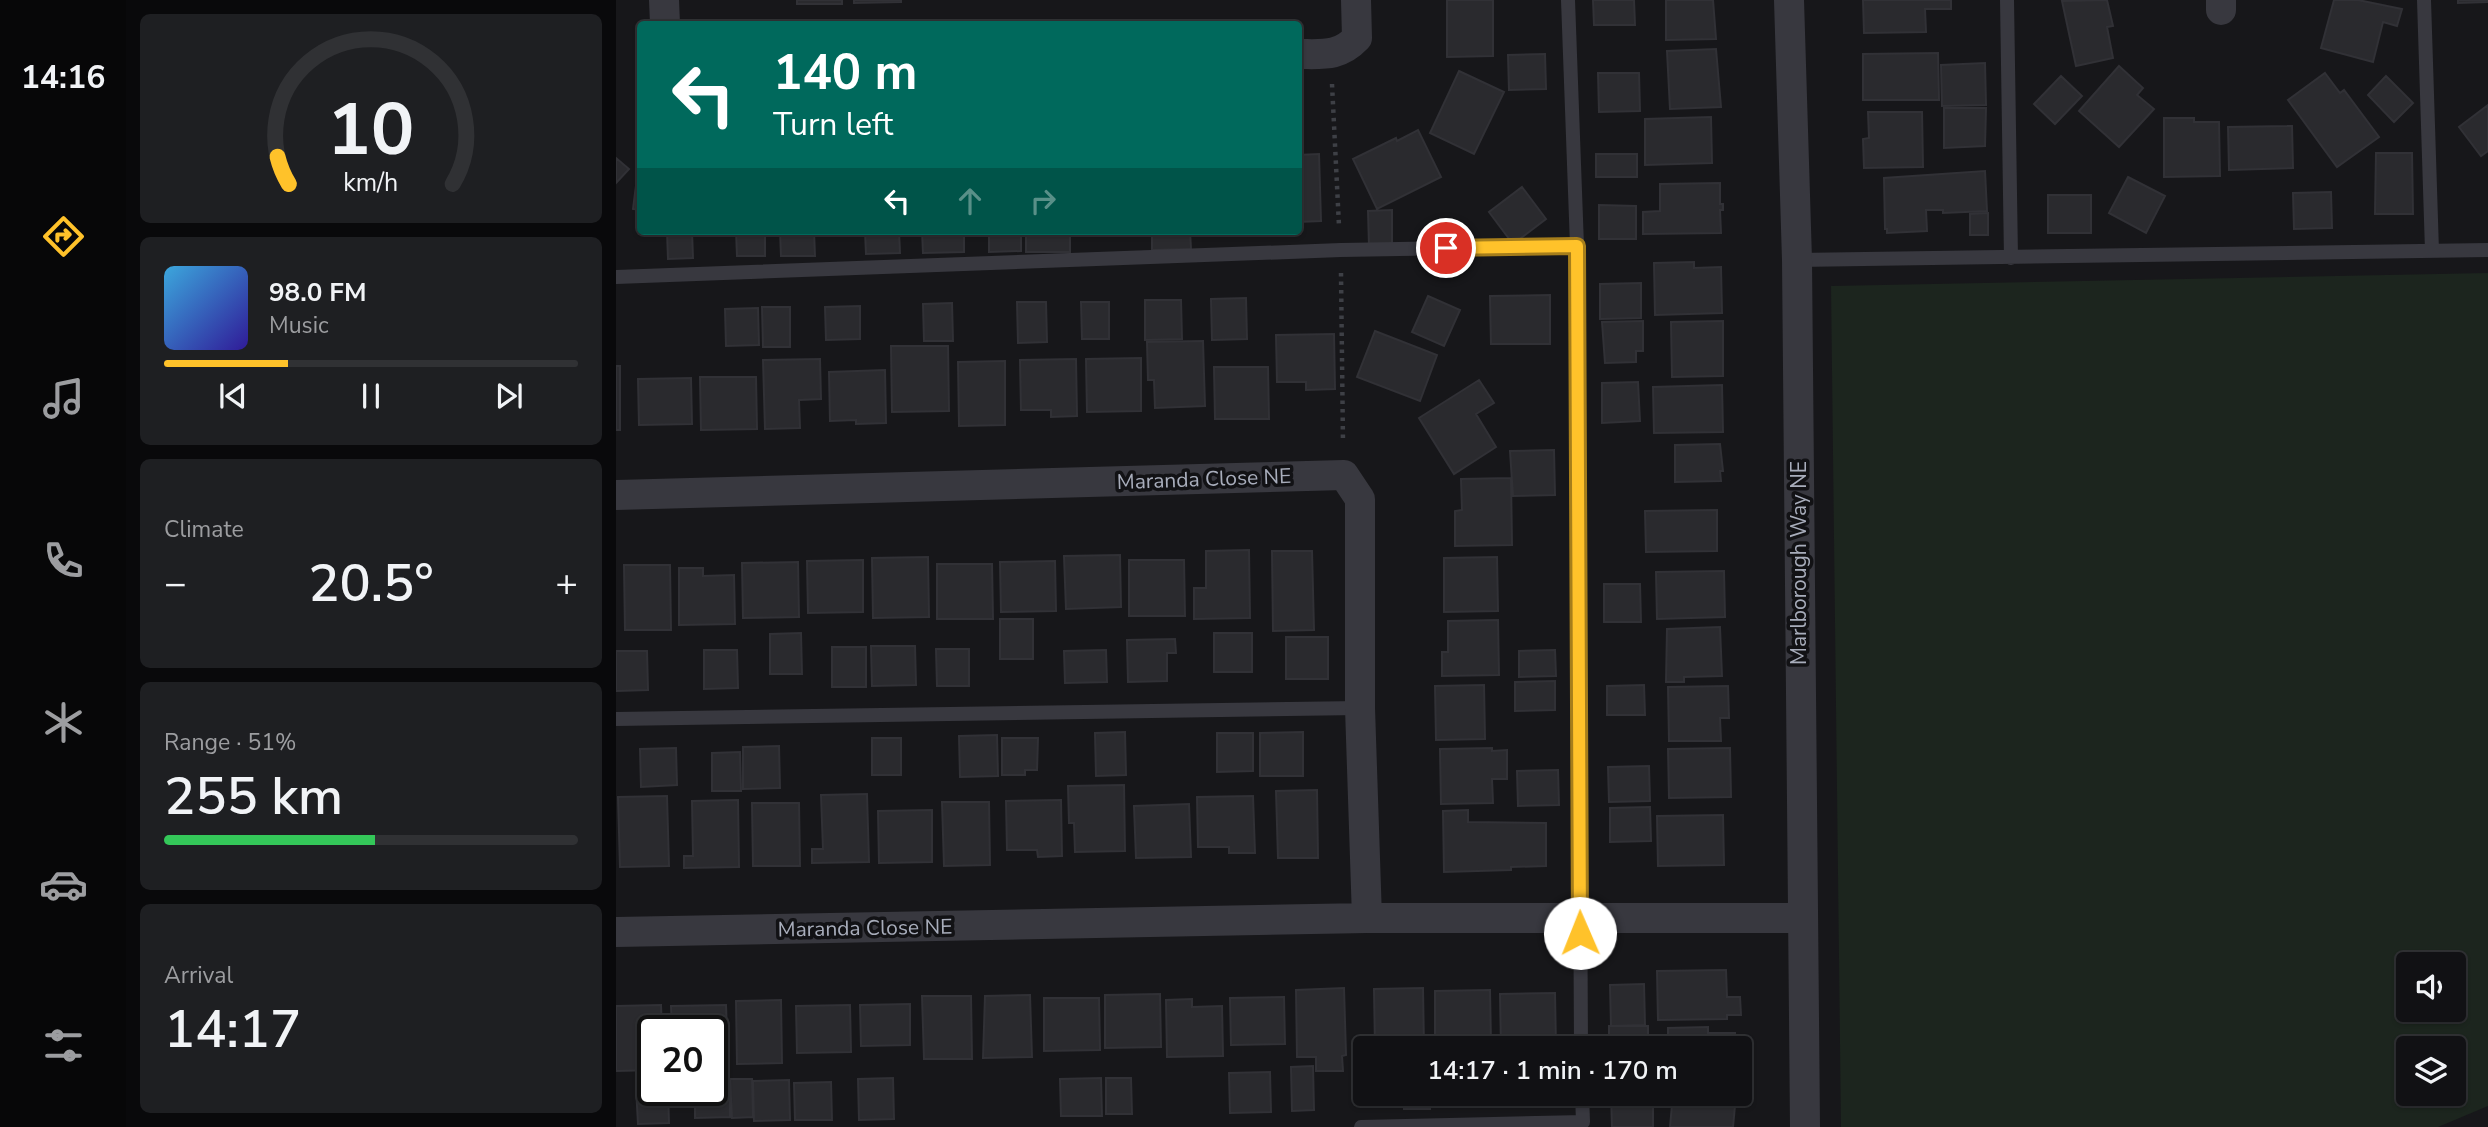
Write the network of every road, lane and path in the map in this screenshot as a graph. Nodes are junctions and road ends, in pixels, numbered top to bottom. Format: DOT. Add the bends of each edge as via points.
graph roads {
  1 [pos="664,0"];
  2 [pos="1356,0"];
  3 [pos="1568,0"];
  4 [pos="1789,0"];
  5 [pos="2007,0"];
  6 [pos="2424,0"];
  7 [pos="665,21"];
  8 [pos="1302,54"];
  9 [pos="1577,246"];
  10 [pos="2488,250"];
  11 [pos="2432,251"];
  12 [pos="2011,258"];
  13 [pos="1797,260"];
  14 [pos="616,277"];
  15 [pos="616,495"];
  16 [pos="1360,708"];
  17 [pos="616,719"];
  18 [pos="1367,918"];
  19 [pos="1579,918"];
  20 [pos="1802,918"];
  21 [pos="616,932"];
  22 [pos="1581,1036"];
  23 [pos="1582,1106"];
  24 [pos="1361,1127"];
  25 [pos="1805,1127"];
  1 -- 7 [label="street"];
  2 -- 8 [label="street" via="1357,38 1346,50"];
  3 -- 9 [label="lane"];
  4 -- 13 [label="street, Marlborough Way NE"];
  5 -- 12 [label="lane"];
  6 -- 11 [label="lane"];
  9 -- 14 [label="lane" via="1341,250"];
  9 -- 19 [label="lane"];
  10 -- 11 [label="lane"];
  11 -- 12 [label="lane"];
  12 -- 13 [label="lane"];
  13 -- 20 [label="street, Marlborough Way NE"];
  15 -- 16 [label="street, Maranda Close NE" via="1344,475 1360,499"];
  16 -- 17 [label="lane"];
  16 -- 18 [label="street, Maranda Close NE"];
  18 -- 19 [label="street, Maranda Close NE"];
  18 -- 21 [label="street, Maranda Close NE"];
  19 -- 20 [label="street, Maranda Close NE"];
  19 -- 22 [label="lane"];
  20 -- 25 [label="street, Marlborough Way NE"];
  23 -- 24 [label="lane" via="1583,1122"];
}
